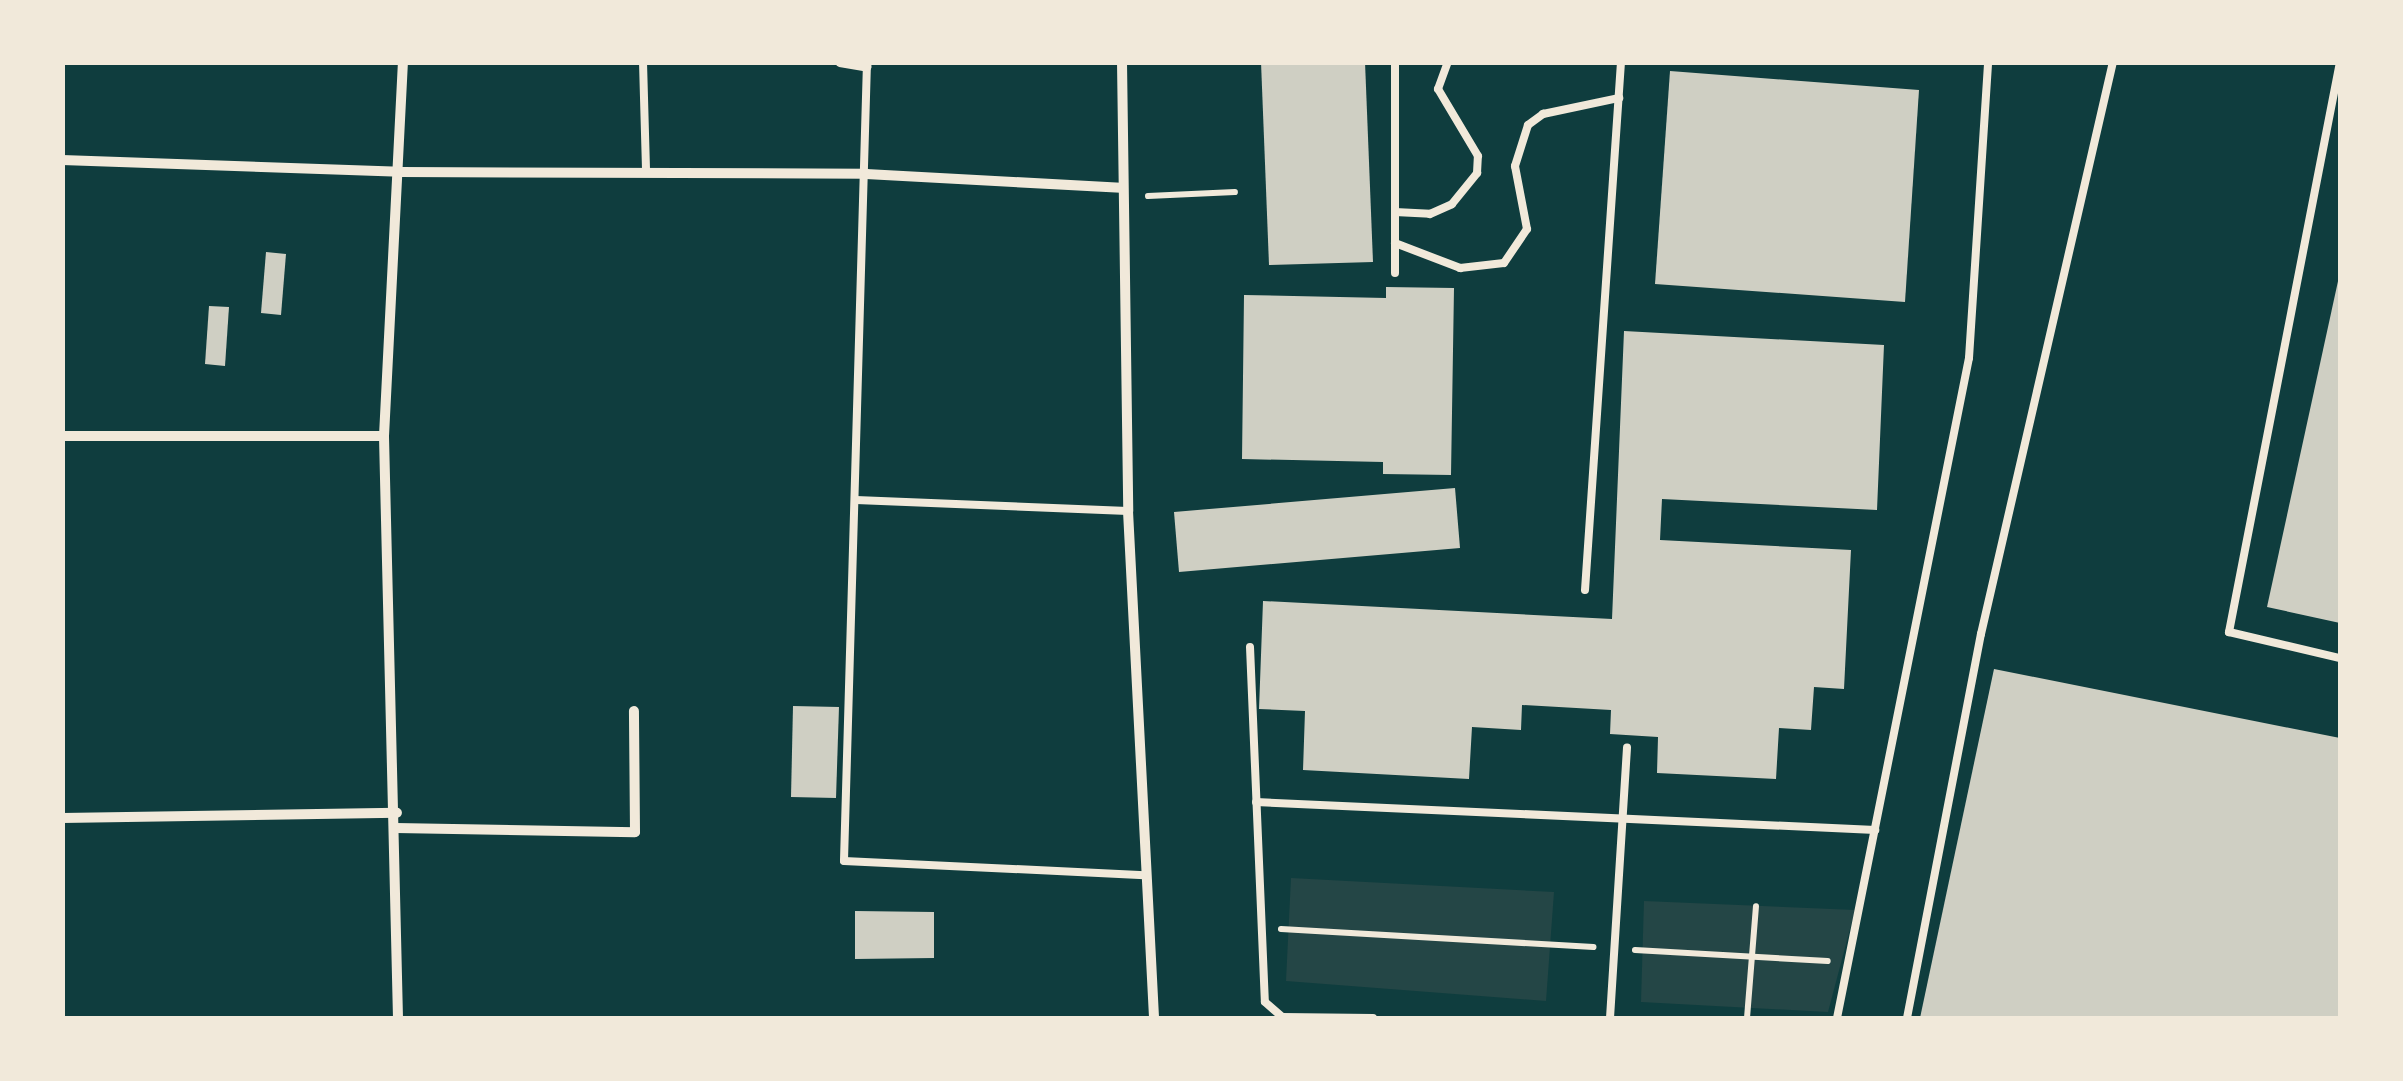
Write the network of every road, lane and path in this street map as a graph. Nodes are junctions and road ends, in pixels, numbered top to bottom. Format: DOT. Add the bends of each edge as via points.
graph roads {
  1 [pos="402,62"];
  2 [pos="642,62"];
  3 [pos="840,62"];
  4 [pos="1122,62"];
  5 [pos="1395,62"];
  6 [pos="1448,62"];
  7 [pos="1621,62"];
  8 [pos="1988,62"];
  9 [pos="2113,62"];
  10 [pos="2340,62"];
  11 [pos="867,64"];
  12 [pos="1618,98"];
  13 [pos="62,160"];
  14 [pos="646,169"];
  15 [pos="400,172"];
  16 [pos="866,174"];
  17 [pos="1235,192"];
  18 [pos="1121,193"];
  19 [pos="1395,212"];
  20 [pos="1396,244"];
  21 [pos="1394,273"];
  22 [pos="62,436"];
  23 [pos="384,436"];
  24 [pos="856,500"];
  25 [pos="1128,512"];
  26 [pos="1585,590"];
  27 [pos="1250,646"];
  28 [pos="2340,658"];
  29 [pos="634,712"];
  30 [pos="1626,748"];
  31 [pos="1256,802"];
  32 [pos="397,812"];
  33 [pos="62,818"];
  34 [pos="1622,818"];
  35 [pos="396,828"];
  36 [pos="1876,830"];
  37 [pos="1146,874"];
  38 [pos="1756,906"];
  39 [pos="1262,928"];
  40 [pos="1614,949"];
  41 [pos="1752,956"];
  42 [pos="1849,963"];
  43 [pos="398,1018"];
  44 [pos="1154,1018"];
  45 [pos="1374,1018"];
  46 [pos="1610,1018"];
  47 [pos="1747,1018"];
  48 [pos="1837,1018"];
  49 [pos="1907,1018"];
  1 -- 15 [label="street"];
  2 -- 14 [label="lane"];
  3 -- 11 [label="street"];
  4 -- 18 [label="street"];
  5 -- 19 [label="lane"];
  6 -- 19 [label="lane" via="1438,88 1478,156 1477,173 1452,204 1430,214"];
  7 -- 12 [label="lane"];
  8 -- 36 [label="lane" via="1969,358"];
  9 -- 49 [label="lane" via="1981,634"];
  10 -- 28 [label="lane" via="2229,632"];
  11 -- 16 [label="lane"];
  12 -- 20 [label="lane" via="1543,114 1528,125 1515,166 1527,228 1504,263 1460,268"];
  12 -- 26 [label="lane"];
  13 -- 15 [label="street"];
  14 -- 15 [label="street"];
  14 -- 16 [label="street"];
  15 -- 23 [label="street"];
  16 -- 18 [label="street"];
  16 -- 24 [label="lane"];
  17 -- 18 [label="path"];
  18 -- 25 [label="street"];
  19 -- 20 [label="lane"];
  20 -- 21 [label="lane"];
  22 -- 23 [label="street"];
  23 -- 32 [label="street"];
  24 -- 25 [label="lane"];
  24 -- 37 [label="lane" via="844,860"];
  25 -- 37 [label="street"];
  27 -- 31 [label="lane"];
  29 -- 35 [label="street" via="635,832"];
  30 -- 34 [label="lane"];
  31 -- 34 [label="lane"];
  31 -- 39 [label="lane"];
  32 -- 33 [label="street"];
  32 -- 35 [label="street"];
  34 -- 36 [label="lane"];
  34 -- 40 [label="lane"];
  35 -- 43 [label="street"];
  36 -- 42 [label="lane"];
  37 -- 44 [label="street"];
  38 -- 41 [label="path"];
  39 -- 40 [label="path"];
  39 -- 45 [label="lane" via="1271,1011"];
  40 -- 41 [label="path"];
  40 -- 46 [label="lane"];
  41 -- 42 [label="path"];
  41 -- 47 [label="path"];
  42 -- 48 [label="lane"];
}
